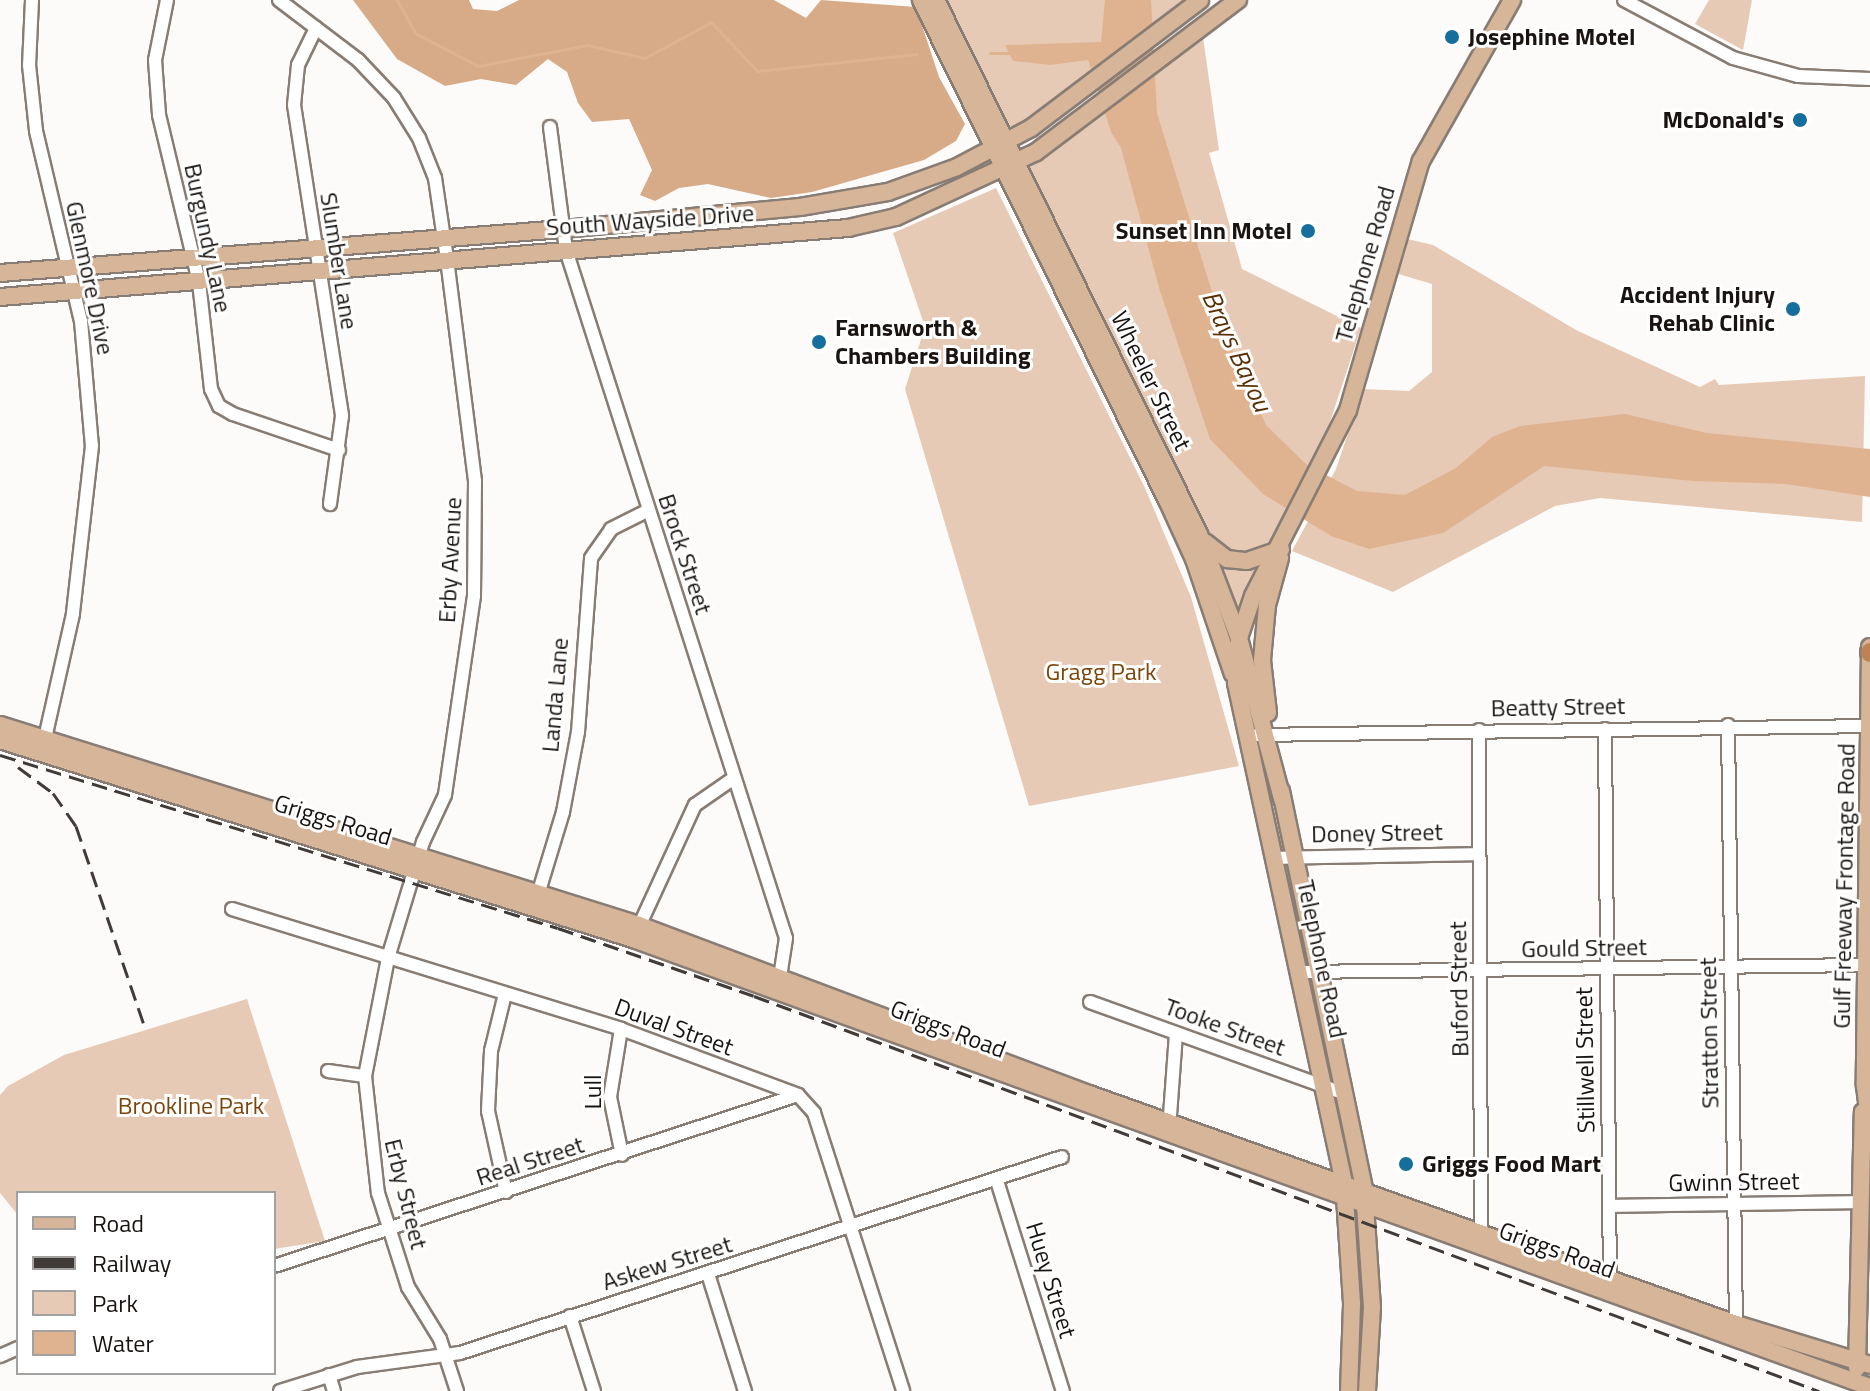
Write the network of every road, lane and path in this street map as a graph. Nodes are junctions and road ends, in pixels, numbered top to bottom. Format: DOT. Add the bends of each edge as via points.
graph roads {
  1 [pos="32,0"];
  2 [pos="167,0"];
  3 [pos="279,0"];
  4 [pos="921,0"];
  5 [pos="936,0"];
  6 [pos="1238,0"];
  7 [pos="1512,0"];
  8 [pos="1624,0"];
  9 [pos="1194,4"];
  10 [pos="316,28"];
  11 [pos="1870,79"];
  12 [pos="550,127"];
  13 [pos="1000,146"];
  14 [pos="1010,167"];
  15 [pos="888,192"];
  16 [pos="896,217"];
  17 [pos="563,229"];
  18 [pos="444,238"];
  19 [pos="313,246"];
  20 [pos="566,250"];
  21 [pos="447,259"];
  22 [pos="194,260"];
  23 [pos="66,266"];
  24 [pos="317,270"];
  25 [pos="0,273"];
  26 [pos="199,282"];
  27 [pos="72,291"];
  28 [pos="0,297"];
  29 [pos="339,450"];
  30 [pos="330,504"];
  31 [pos="647,511"];
  32 [pos="1199,534"];
  33 [pos="1282,548"];
  34 [pos="1239,638"];
  35 [pos="1870,650"];
  36 [pos="1236,683"];
  37 [pos="0,725"];
  38 [pos="1728,725"];
  39 [pos="1869,726"];
  40 [pos="1605,729"];
  41 [pos="1479,730"];
  42 [pos="1262,735"];
  43 [pos="0,740"];
  44 [pos="43,747"];
  45 [pos="734,778"];
  46 [pos="1479,854"];
  47 [pos="1296,856"];
  48 [pos="1275,858"];
  49 [pos="417,864"];
  50 [pos="536,901"];
  51 [pos="232,909"];
  52 [pos="636,932"];
  53 [pos="388,958"];
  54 [pos="1867,965"];
  55 [pos="1730,968"];
  56 [pos="1605,970"];
  57 [pos="1301,972"];
  58 [pos="1481,972"];
  59 [pos="1321,975"];
  60 [pos="779,984"];
  61 [pos="505,994"];
  62 [pos="1090,1002"];
  63 [pos="621,1029"];
  64 [pos="1176,1033"];
  65 [pos="328,1071"];
  66 [pos="365,1076"];
  67 [pos="1865,1086"];
  68 [pos="1325,1087"];
  69 [pos="1345,1094"];
  70 [pos="798,1095"];
  71 [pos="1870,1126"];
  72 [pos="1169,1129"];
  73 [pos="622,1155"];
  74 [pos="1062,1157"];
  75 [pos="997,1181"];
  76 [pos="1345,1191"];
  77 [pos="506,1192"];
  78 [pos="1365,1198"];
  79 [pos="1859,1202"];
  80 [pos="1733,1204"];
  81 [pos="1610,1206"];
  82 [pos="850,1227"];
  83 [pos="390,1230"];
  84 [pos="1481,1239"];
  85 [pos="276,1265"];
  86 [pos="708,1274"];
  87 [pos="1610,1286"];
  88 [pos="570,1316"];
  89 [pos="1736,1332"];
  90 [pos="445,1354"];
  91 [pos="1864,1363"];
  92 [pos="329,1375"];
  93 [pos="1864,1385"];
  94 [pos="280,1391"];
  95 [pos="334,1391"];
  96 [pos="457,1391"];
  97 [pos="594,1391"];
  98 [pos="745,1391"];
  99 [pos="903,1391"];
  100 [pos="1063,1391"];
  101 [pos="1349,1391"];
  102 [pos="1367,1391"];
  1 -- 23 [label="street, Glenmore Drive" via="29,65 36,131"];
  2 -- 22 [label="street, Burgundy Lane" via="155,60 159,115"];
  3 -- 10 [label="street, Erby Avenue"];
  4 -- 13 [label="main road, Wheeler Street"];
  5 -- 13 [label="main road, Wheeler Street"];
  6 -- 14 [label="main road, South Wayside Drive" via="1065,132"];
  7 -- 33 [label="main road, Telephone Road" via="1421,161 1348,410"];
  8 -- 11 [label="street" via="1733,58 1798,76"];
  9 -- 13 [label="main road, South Wayside Drive" via="1057,110"];
  10 -- 18 [label="street, Erby Avenue" via="358,60 394,98 419,138 435,178"];
  10 -- 19 [label="street, Slumber Lane" via="298,65 294,105"];
  12 -- 17 [label="street, Brock Street"];
  13 -- 14 [label="main road, Wheeler Street"];
  13 -- 15 [label="main road, South Wayside Drive"];
  14 -- 16 [label="main road, South Wayside Drive"];
  14 -- 32 [label="main road, Wheeler Street"];
  14 -- 36 [label="main road, Wheeler Street" via="1172,512"];
  15 -- 16 [label="main road"];
  15 -- 17 [label="main road, South Wayside Drive" via="800,207"];
  16 -- 20 [label="main road, South Wayside Drive" via="848,228"];
  17 -- 18 [label="main road, South Wayside Drive"];
  17 -- 20 [label="street, Brock Street"];
  18 -- 19 [label="main road, South Wayside Drive"];
  18 -- 21 [label="street, Erby Avenue"];
  19 -- 22 [label="main road, South Wayside Drive"];
  19 -- 24 [label="street, Slumber Lane"];
  20 -- 21 [label="main road, South Wayside Drive"];
  20 -- 31 [label="street, Brock Street"];
  21 -- 24 [label="main road, South Wayside Drive"];
  21 -- 49 [label="street, Erby Avenue" via="475,481 477,543 445,795"];
  22 -- 23 [label="main road, South Wayside Drive"];
  22 -- 26 [label="street, Burgundy Lane"];
  23 -- 25 [label="main road, South Wayside Drive"];
  23 -- 27 [label="street, Glenmore Drive"];
  24 -- 26 [label="main road, South Wayside Drive"];
  24 -- 29 [label="street, Slumber Lane" via="342,416"];
  26 -- 27 [label="main road, South Wayside Drive"];
  26 -- 29 [label="street, Burgundy Lane" via="211,389 219,406"];
  27 -- 28 [label="main road, South Wayside Drive"];
  27 -- 44 [label="street, Glenmore Drive" via="86,356 92,446 73,614"];
  29 -- 30 [label="street, Slumber Lane"];
  31 -- 45 [label="street, Brock Street"];
  31 -- 50 [label="street, Landa Lane" via="611,529 591,558 578,732"];
  32 -- 33 [label="main road" via="1227,559 1246,561"];
  32 -- 34 [label="main road, Wheeler Street"];
  33 -- 34 [label="main road, Telephone Road" via="1253,596"];
  33 -- 42 [label="main road, Telephone Road" via="1267,605"];
  34 -- 36 [label="main road, Telephone Road"];
  34 -- 42 [label="main road, Wheeler Street"];
  35 -- 39 [label="main road, Gulf Freeway Frontage Road"];
  36 -- 42 [label="main road, Telephone Road"];
  37 -- 44 [label="main road, Griggs Road"];
  38 -- 39 [label="street, Beatty Street"];
  38 -- 40 [label="street, Beatty Street"];
  38 -- 55 [label="street, Stratton Street"];
  39 -- 54 [label="main road, Gulf Freeway Frontage Road"];
  40 -- 41 [label="street, Beatty Street"];
  40 -- 56 [label="street, Stillwell Street"];
  41 -- 42 [label="street, Beatty Street"];
  41 -- 46 [label="street, Buford Street"];
  42 -- 47 [label="main road, Telephone Road"];
  42 -- 48 [label="main road, Telephone Road"];
  43 -- 44 [label="main road, Griggs Road"];
  44 -- 49 [label="main road, Griggs Road"];
  45 -- 52 [label="street" via="695,805"];
  45 -- 60 [label="street, Brock Street" via="786,938"];
  46 -- 47 [label="street, Doney Street"];
  46 -- 58 [label="street, Buford Street"];
  47 -- 48 [label="street, Doney Street"];
  47 -- 59 [label="main road, Telephone Road"];
  48 -- 57 [label="main road, Telephone Road"];
  49 -- 50 [label="main road, Griggs Road"];
  49 -- 53 [label="street, Erby Street"];
  50 -- 52 [label="main road, Griggs Road"];
  51 -- 53 [label="street, Duval Street"];
  52 -- 60 [label="main road, Griggs Road"];
  53 -- 61 [label="street, Duval Street"];
  53 -- 66 [label="street, Erby Street"];
  54 -- 55 [label="street, Gould Street"];
  54 -- 67 [label="main road, Gulf Freeway Frontage Road"];
  55 -- 56 [label="street, Gould Street"];
  55 -- 80 [label="street, Stratton Street"];
  56 -- 58 [label="street, Gould Street"];
  56 -- 81 [label="street, Stillwell Street"];
  57 -- 59 [label="street, Gould Street"];
  57 -- 68 [label="main road, Telephone Road"];
  58 -- 59 [label="street, Gould Street"];
  58 -- 84 [label="street, Buford Street"];
  59 -- 69 [label="main road, Telephone Road"];
  60 -- 72 [label="main road, Griggs Road"];
  61 -- 63 [label="street, Duval Street"];
  61 -- 77 [label="street" via="491,1051 488,1111"];
  62 -- 64 [label="street, Tooke Street"];
  63 -- 70 [label="street, Duval Street"];
  63 -- 73 [label="street, Lull" via="610,1097"];
  64 -- 68 [label="street, Tooke Street"];
  64 -- 72 [label="street"];
  65 -- 66 [label="street"];
  66 -- 83 [label="street, Erby Street" via="371,1165"];
  67 -- 71 [label="main road, Gulf Freeway Frontage Road"];
  67 -- 79 [label="main road"];
  68 -- 69 [label="street, Tooke Street"];
  68 -- 76 [label="main road, Telephone Road"];
  69 -- 78 [label="main road, Telephone Road"];
  70 -- 73 [label="street, Real Street"];
  70 -- 82 [label="street" via="814,1113"];
  72 -- 76 [label="main road, Griggs Road"];
  73 -- 77 [label="street, Real Street"];
  74 -- 75 [label="street, Askew Street"];
  75 -- 82 [label="street, Askew Street"];
  75 -- 100 [label="street, Huey Street"];
  76 -- 78 [label="main road, Griggs Road"];
  76 -- 101 [label="main road, Telephone Road" via="1352,1303"];
  77 -- 83 [label="street, Real Street"];
  78 -- 84 [label="main road, Griggs Road"];
  78 -- 102 [label="main road, Telephone Road" via="1372,1307"];
  79 -- 80 [label="street, Gwinn Street"];
  79 -- 91 [label="main road"];
  80 -- 81 [label="street, Gwinn Street"];
  80 -- 89 [label="street, Stratton Street"];
  81 -- 87 [label="street, Stillwell Street"];
  82 -- 86 [label="street, Askew Street"];
  82 -- 99 [label="street"];
  83 -- 85 [label="street, Real Street"];
  83 -- 90 [label="street, Erby Street" via="413,1300 434,1326"];
  84 -- 87 [label="main road, Griggs Road"];
  86 -- 88 [label="street, Askew Street"];
  86 -- 98 [label="street"];
  87 -- 89 [label="main road, Griggs Road"];
  88 -- 90 [label="street, Askew Street"];
  88 -- 97 [label="street"];
  89 -- 91 [label="main road, Griggs Road"];
  89 -- 93 [label="main road, Griggs Road"];
  90 -- 92 [label="street, Askew Street"];
  90 -- 96 [label="street, Erby Street"];
  91 -- 93 [label="main road"];
  92 -- 94 [label="street, Askew Street"];
  92 -- 95 [label="street"];
}
